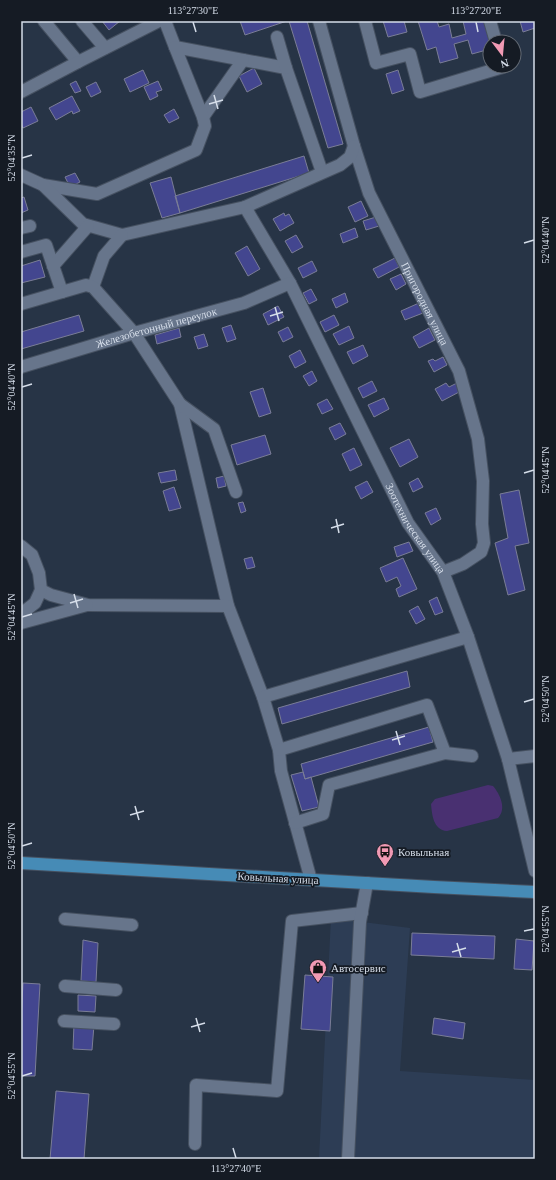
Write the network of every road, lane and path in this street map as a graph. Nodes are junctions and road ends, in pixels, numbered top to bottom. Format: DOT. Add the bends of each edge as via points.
graph roads {
  1 [pos="44,21"];
  2 [pos="82,21"];
  3 [pos="159,21"];
  4 [pos="165,21"];
  5 [pos="319,21"];
  6 [pos="365,21"];
  7 [pos="490,21"];
  8 [pos="494,34"];
  9 [pos="277,37"];
  10 [pos="175,47"];
  11 [pos="105,48"];
  12 [pos="243,60"];
  13 [pos="78,62"];
  14 [pos="286,68"];
  15 [pos="482,73"];
  16 [pos="21,92"];
  17 [pos="203,117"];
  18 [pos="354,146"];
  19 [pos="322,172"];
  20 [pos="21,175"];
  21 [pos="43,185"];
  22 [pos="244,207"];
  23 [pos="88,226"];
  24 [pos="122,235"];
  25 [pos="21,252"];
  26 [pos="53,266"];
  27 [pos="290,283"];
  28 [pos="93,287"];
  29 [pos="62,292"];
  30 [pos="21,304"];
  31 [pos="134,333"];
  32 [pos="21,367"];
  33 [pos="180,404"];
  34 [pos="236,492"];
  35 [pos="21,546"];
  36 [pos="443,572"];
  37 [pos="41,590"];
  38 [pos="88,605"];
  39 [pos="228,606"];
  40 [pos="21,614"];
  41 [pos="21,623"];
  42 [pos="468,637"];
  43 [pos="263,697"];
  44 [pos="279,750"];
  45 [pos="445,753"];
  46 [pos="472,756"];
  47 [pos="535,756"];
  48 [pos="508,759"];
  49 [pos="295,823"];
  50 [pos="532,849"];
  51 [pos="21,863"];
  52 [pos="535,871"];
  53 [pos="311,880"];
  54 [pos="367,883"];
  55 [pos="535,892"];
  56 [pos="362,913"];
  57 [pos="66,919"];
  58 [pos="132,925"];
  59 [pos="65,986"];
  60 [pos="116,990"];
  61 [pos="64,1021"];
  62 [pos="114,1024"];
  63 [pos="195,1144"];
  64 [pos="348,1159"];
  1 -- 13 [label="street"];
  2 -- 11 [label="street"];
  3 -- 11 [label="street"];
  4 -- 10 [label="street"];
  5 -- 18 [label="street, Пригородная улица"];
  6 -- 15 [label="street" via="376,62 410,54 420,92"];
  7 -- 8 [label="street"];
  9 -- 14 [label="street"];
  10 -- 12 [label="street"];
  10 -- 17 [label="street"];
  11 -- 13 [label="street"];
  12 -- 14 [label="street"];
  12 -- 17 [label="street"];
  13 -- 16 [label="street"];
  14 -- 19 [label="street"];
  17 -- 21 [label="street" via="205,126 196,150 97,194"];
  18 -- 19 [label="street" via="350,157 340,165"];
  18 -- 36 [label="street, Пригородная улица" via="369,193 459,371 478,439 483,482 484,543 481,552 463,564"];
  19 -- 22 [label="street"];
  20 -- 21 [label="street"];
  21 -- 23 [label="street"];
  22 -- 24 [label="street"];
  22 -- 27 [label="street, Зоотехническая улица"];
  23 -- 24 [label="street"];
  23 -- 26 [label="street"];
  24 -- 28 [label="street" via="104,256"];
  25 -- 26 [label="street" via="46,245"];
  26 -- 29 [label="street"];
  27 -- 31 [label="street, Железобетонный переулок" via="244,303"];
  27 -- 36 [label="street, Зоотехническая улица" via="408,523"];
  28 -- 29 [label="street" via="86,285"];
  28 -- 31 [label="street"];
  29 -- 30 [label="street"];
  31 -- 32 [label="street, Железобетонный переулок"];
  31 -- 33 [label="street"];
  33 -- 34 [label="street" via="214,429"];
  33 -- 39 [label="street"];
  35 -- 37 [label="street" via="32,555 39,573"];
  36 -- 42 [label="street, Зоотехническая улица"];
  37 -- 38 [label="street" via="51,596"];
  37 -- 40 [label="street" via="35,602"];
  38 -- 39 [label="street"];
  38 -- 41 [label="street"];
  39 -- 43 [label="street"];
  42 -- 43 [label="street"];
  42 -- 48 [label="street, Зоотехническая улица"];
  43 -- 44 [label="street"];
  44 -- 45 [label="street" via="427,705"];
  44 -- 49 [label="street" via="281,771"];
  45 -- 46 [label="street"];
  45 -- 49 [label="street" via="329,784 323,814"];
  47 -- 48 [label="street"];
  48 -- 50 [label="street, Зоотехническая улица"];
  49 -- 53 [label="street"];
  50 -- 52 [label="street, Зоотехническая улица"];
  51 -- 53 [label="main road, Ковыльная улица"];
  53 -- 54 [label="main road, Ковыльная улица"];
  54 -- 55 [label="main road, Ковыльная улица"];
  54 -- 56 [label="street"];
  56 -- 63 [label="street" via="292,921 278,1091 196,1085"];
  56 -- 64 [label="street"];
  57 -- 58 [label="street"];
  59 -- 60 [label="street"];
  61 -- 62 [label="street"];
}
